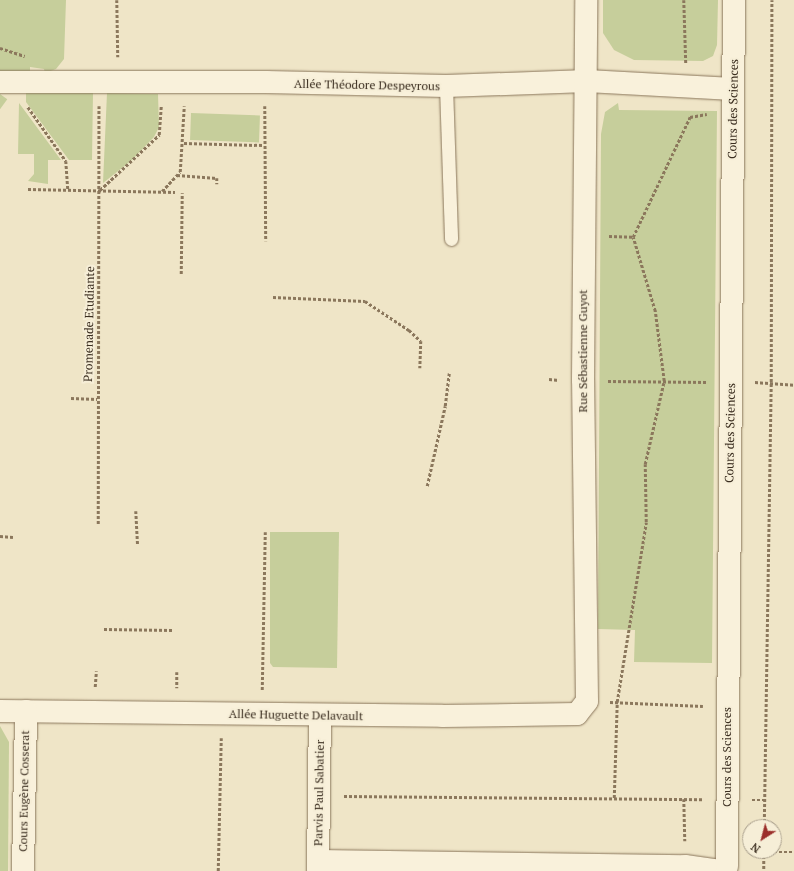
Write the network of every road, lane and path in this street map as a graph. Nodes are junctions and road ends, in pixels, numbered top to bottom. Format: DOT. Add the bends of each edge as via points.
graph roads {
  1 [pos="586,0"];
  2 [pos="684,0"];
  3 [pos="734,0"];
  4 [pos="772,0"];
  5 [pos="587,81"];
  6 [pos="5,82"];
  7 [pos="266,82"];
  8 [pos="185,85"];
  9 [pos="446,86"];
  10 [pos="686,86"];
  11 [pos="734,89"];
  12 [pos="710,113"];
  13 [pos="690,117"];
  14 [pos="98,125"];
  15 [pos="184,143"];
  16 [pos="263,145"];
  17 [pos="177,175"];
  18 [pos="217,184"];
  19 [pos="28,189"];
  20 [pos="68,189"];
  21 [pos="100,190"];
  22 [pos="162,192"];
  23 [pos="175,192"];
  24 [pos="182,193"];
  25 [pos="605,236"];
  26 [pos="633,238"];
  27 [pos="451,239"];
  28 [pos="266,241"];
  29 [pos="181,274"];
  30 [pos="273,297"];
  31 [pos="420,368"];
  32 [pos="448,373"];
  33 [pos="582,380"];
  34 [pos="664,381"];
  35 [pos="710,382"];
  36 [pos="752,382"];
  37 [pos="771,382"];
  38 [pos="794,385"];
  39 [pos="71,398"];
  40 [pos="97,399"];
  41 [pos="427,486"];
  42 [pos="136,511"];
  43 [pos="98,524"];
  44 [pos="265,532"];
  45 [pos="0,536"];
  46 [pos="13,537"];
  47 [pos="138,546"];
  48 [pos="104,629"];
  49 [pos="172,630"];
  50 [pos="587,701"];
  51 [pos="0,711"];
  52 [pos="26,711"];
  53 [pos="222,714"];
  54 [pos="262,715"];
  55 [pos="320,715"];
  56 [pos="318,795"];
  57 [pos="614,798"];
  58 [pos="684,799"];
  59 [pos="706,799"];
  60 [pos="764,819"];
  61 [pos="685,843"];
  62 [pos="782,852"];
  63 [pos="794,852"];
  64 [pos="764,859"];
  65 [pos="318,866"];
  66 [pos="724,870"];
  67 [pos="23,871"];
  68 [pos="218,871"];
  69 [pos="764,871"];
  1 -- 5 [label="street, Rue Sébastienne Guyot"];
  2 -- 10 [label="path"];
  3 -- 11 [label="street, Cours des Sciences"];
  4 -- 37 [label="path"];
  5 -- 9 [label="street, Allée Théodore Despeyrous"];
  5 -- 10 [label="street, Allée Théodore Despeyrous"];
  5 -- 33 [label="street, Rue Sébastienne Guyot"];
  6 -- 8 [label="street, Allée Théodore Despeyrous"];
  6 -- 20 [label="path" via="66,161"];
  7 -- 8 [label="street, Allée Théodore Despeyrous"];
  7 -- 9 [label="street, Allée Théodore Despeyrous"];
  7 -- 16 [label="path"];
  8 -- 15 [label="path"];
  9 -- 27 [label="lane"];
  10 -- 11 [label="street, Allée Théodore Despeyrous"];
  10 -- 13 [label="path"];
  11 -- 66 [label="street, Cours des Sciences"];
  12 -- 13 [label="path"];
  13 -- 26 [label="path"];
  14 -- 21 [label="path, Promenade Etudiante"];
  15 -- 16 [label="path"];
  15 -- 17 [label="path" via="180,172"];
  16 -- 28 [label="path"];
  17 -- 18 [label="path" via="217,178"];
  17 -- 22 [label="path"];
  19 -- 20 [label="path"];
  20 -- 21 [label="path"];
  21 -- 22 [label="path"];
  21 -- 40 [label="path, Promenade Etudiante"];
  22 -- 23 [label="path"];
  24 -- 29 [label="path"];
  25 -- 26 [label="path"];
  26 -- 34 [label="path" via="655,311"];
  30 -- 31 [label="path" via="365,301 421,340"];
  32 -- 41 [label="path" via="445,406"];
  33 -- 34 [label="path"];
  33 -- 50 [label="street, Rue Sébastienne Guyot"];
  34 -- 35 [label="path"];
  34 -- 57 [label="path" via="645,464 646,522 617,702"];
  36 -- 37 [label="path"];
  37 -- 38 [label="path"];
  37 -- 60 [label="path"];
  39 -- 40 [label="path"];
  40 -- 43 [label="path, Promenade Etudiante"];
  42 -- 47 [label="path"];
  44 -- 54 [label="path"];
  45 -- 46 [label="path"];
  48 -- 49 [label="path"];
  50 -- 55 [label="street, Allée Huguette Delavault" via="577,714"];
  51 -- 52 [label="street, Allée Huguette Delavault"];
  52 -- 53 [label="street, Allée Huguette Delavault"];
  52 -- 67 [label="street, Cours Eugène Cosserat"];
  53 -- 54 [label="street, Allée Huguette Delavault"];
  53 -- 68 [label="path"];
  54 -- 55 [label="street, Allée Huguette Delavault"];
  55 -- 56 [label="street, Parvis Paul Sabatier"];
  56 -- 57 [label="path"];
  56 -- 65 [label="street, Parvis Paul Sabatier"];
  57 -- 58 [label="path"];
  58 -- 59 [label="path"];
  58 -- 61 [label="path"];
  62 -- 63 [label="path"];
  64 -- 69 [label="path"];
  65 -- 66 [label="street" via="691,866"];
}
